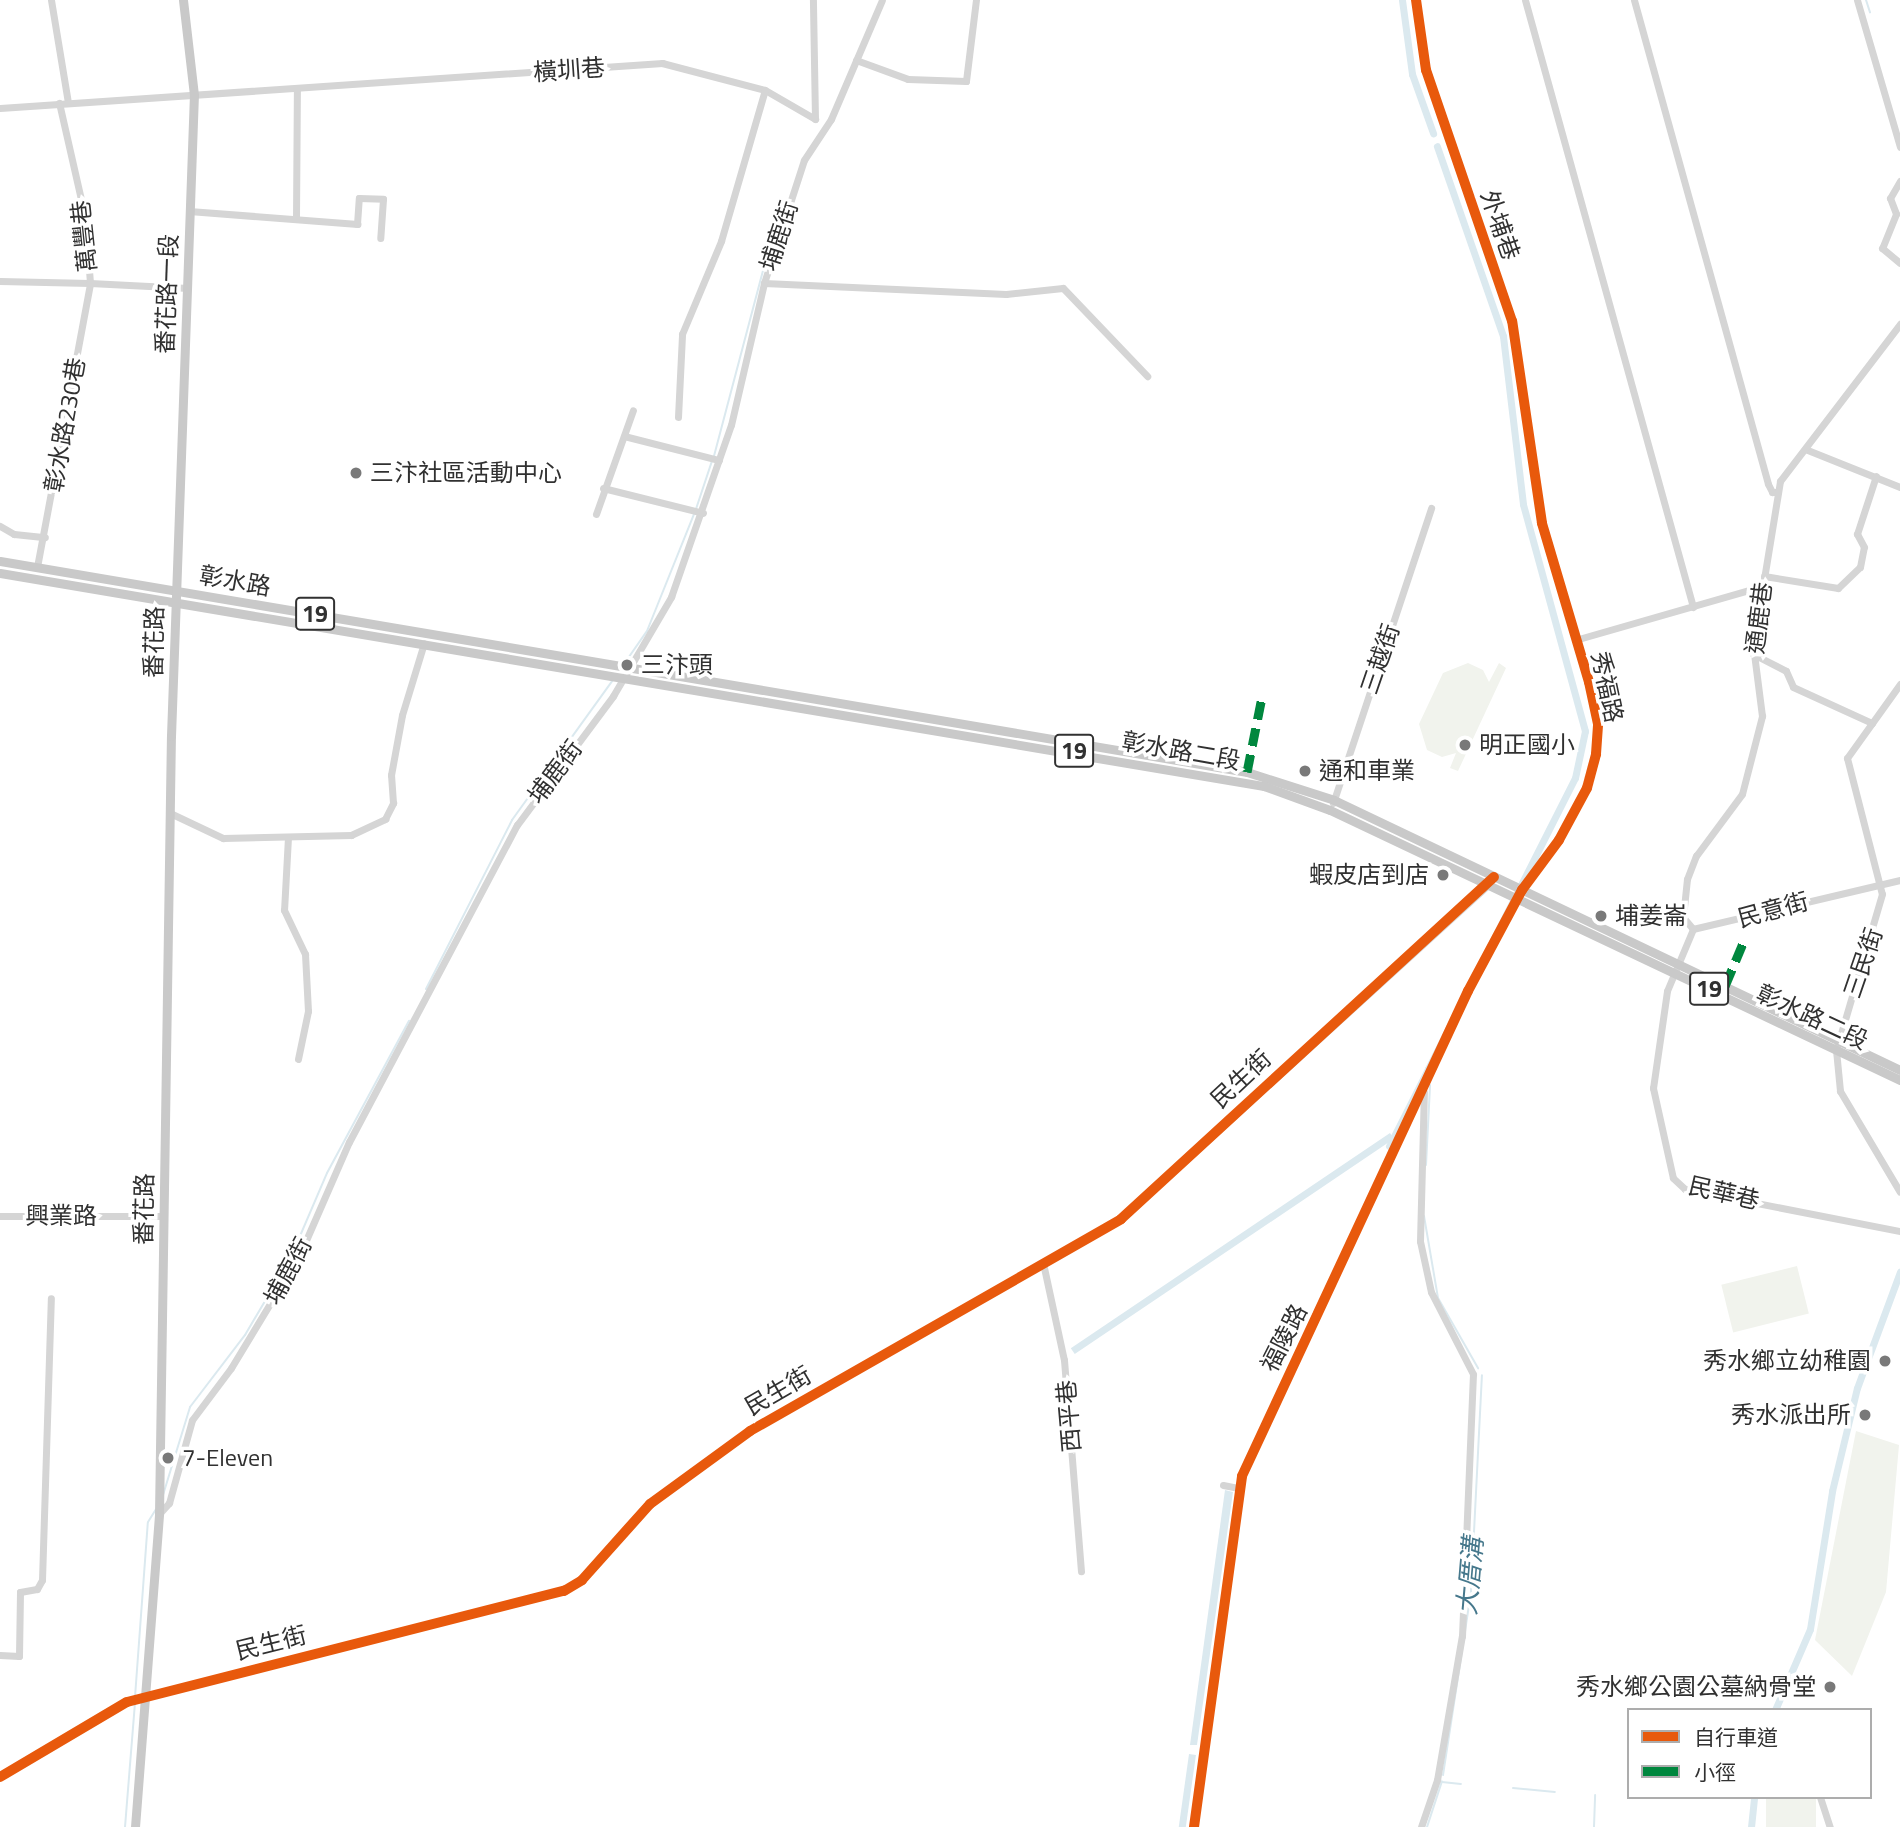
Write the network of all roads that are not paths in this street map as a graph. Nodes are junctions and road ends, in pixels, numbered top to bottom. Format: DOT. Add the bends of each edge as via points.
graph roads {
  1 [pos="51,0"];
  2 [pos="183,0"];
  3 [pos="813,0"];
  4 [pos="882,0"];
  5 [pos="976,0"];
  6 [pos="1416,0"];
  7 [pos="1525,0"];
  8 [pos="1634,0"];
  9 [pos="1857,0"];
  10 [pos="856,60"];
  11 [pos="297,88"];
  12 [pos="765,90"];
  13 [pos="194,95"];
  14 [pos="64,103"];
  15 [pos="0,108"];
  16 [pos="1900,147"];
  17 [pos="1900,181"];
  18 [pos="189,211"];
  19 [pos="296,218"];
  20 [pos="380,238"];
  21 [pos="1900,263"];
  22 [pos="0,281"];
  23 [pos="90,283"];
  24 [pos="764,283"];
  25 [pos="188,288"];
  26 [pos="1900,324"];
  27 [pos="1147,376"];
  28 [pos="634,410"];
  29 [pos="678,417"];
  30 [pos="624,436"];
  31 [pos="1805,449"];
  32 [pos="719,460"];
  33 [pos="1533,467"];
  34 [pos="1876,476"];
  35 [pos="1900,486"];
  36 [pos="603,488"];
  37 [pos="1778,492"];
  38 [pos="1431,508"];
  39 [pos="703,513"];
  40 [pos="596,514"];
  41 [pos="0,526"];
  42 [pos="45,537"];
  43 [pos="0,561"];
  44 [pos="37,567"];
  45 [pos="0,573"];
  46 [pos="1764,576"];
  47 [pos="1763,586"];
  48 [pos="175,590"];
  49 [pos="175,603"];
  50 [pos="1693,607"];
  51 [pos="1575,639"];
  52 [pos="424,643"];
  53 [pos="1753,654"];
  54 [pos="629,666"];
  55 [pos="623,676"];
  56 [pos="1900,684"];
  57 [pos="1872,723"];
  58 [pos="1076,740"];
  59 [pos="1075,751"];
  60 [pos="1334,800"];
  61 [pos="1330,810"];
  62 [pos="170,813"];
  63 [pos="288,837"];
  64 [pos="1404,841"];
  65 [pos="1494,877"];
  66 [pos="1900,880"];
  67 [pos="1880,884"];
  68 [pos="1487,886"];
  69 [pos="1522,890"];
  70 [pos="1517,900"];
  71 [pos="1693,929"];
  72 [pos="1674,967"];
  73 [pos="1837,1040"];
  74 [pos="1836,1050"];
  75 [pos="298,1059"];
  76 [pos="1900,1070"];
  77 [pos="1900,1080"];
  78 [pos="1424,1086"];
  79 [pos="1900,1192"];
  80 [pos="0,1216"];
  81 [pos="164,1216"];
  82 [pos="1900,1231"];
  83 [pos="1043,1263"];
  84 [pos="51,1298"];
  85 [pos="1223,1485"];
  86 [pos="1238,1488"];
  87 [pos="159,1514"];
  88 [pos="1081,1571"];
  89 [pos="0,1655"];
  90 [pos="146,1696"];
  91 [pos="0,1777"];
  92 [pos="1821,1799"];
  93 [pos="135,1827"];
  94 [pos="1194,1827"];
  95 [pos="1421,1827"];
  96 [pos="1830,1827"];
  1 -- 14 [label="street, 萬豐巷"];
  2 -- 13 [label="main road, 番花路一段"];
  3 -- 12 [label="street, 橫圳巷" via="815,119"];
  4 -- 10 [label="street, 埔鹿街"];
  5 -- 10 [label="street" via="966,81 908,79"];
  6 -- 33 [label="street, 外埔巷" via="1426,70 1512,321"];
  7 -- 50 [label="street"];
  8 -- 37 [label="street" via="1768,484 1772,492"];
  9 -- 16 [label="street"];
  10 -- 24 [label="street, 埔鹿街" via="831,119 804,160"];
  11 -- 12 [label="street, 橫圳巷" via="662,63"];
  11 -- 13 [label="street, 橫圳巷"];
  11 -- 19 [label="street"];
  12 -- 29 [label="street" via="721,241 682,334"];
  13 -- 14 [label="street, 橫圳巷"];
  13 -- 18 [label="main road, 番花路一段"];
  14 -- 15 [label="street"];
  14 -- 23 [label="street, 萬豐巷" via="85,217"];
  17 -- 21 [label="street" via="1890,198 1896,214 1882,248"];
  18 -- 19 [label="street"];
  18 -- 25 [label="main road, 番花路一段"];
  19 -- 20 [label="street" via="357,224 359,198 383,199"];
  22 -- 23 [label="street, 萬豐巷"];
  23 -- 25 [label="street"];
  23 -- 42 [label="street, 彰水路230巷"];
  24 -- 27 [label="street" via="909,285 1006,294 1063,288"];
  24 -- 32 [label="street, 埔鹿街"];
  25 -- 48 [label="main road, 番花路一段"];
  26 -- 31 [label="street, 通鹿巷"];
  28 -- 30 [label="street"];
  30 -- 32 [label="street"];
  30 -- 36 [label="street"];
  31 -- 34 [label="street"];
  31 -- 37 [label="street, 通鹿巷"];
  32 -- 39 [label="street, 埔鹿街"];
  33 -- 51 [label="street, 秀福路" via="1542,523"];
  34 -- 35 [label="street"];
  34 -- 46 [label="street" via="1857,534 1864,547 1860,567 1838,588"];
  36 -- 39 [label="street"];
  36 -- 40 [label="street"];
  37 -- 46 [label="street, 通鹿巷"];
  38 -- 60 [label="street, 三越街"];
  39 -- 54 [label="street, 埔鹿街" via="671,597"];
  41 -- 42 [label="street" via="14,534"];
  42 -- 44 [label="street, 彰水路230巷"];
  43 -- 44 [label="main road, 彰水路 / 19"];
  44 -- 48 [label="main road, 彰水路 / 19"];
  45 -- 49 [label="main road, 彰水路 / 19"];
  46 -- 47 [label="street, 通鹿巷"];
  47 -- 50 [label="street"];
  47 -- 53 [label="street, 通鹿巷"];
  48 -- 49 [label="main road, 番花路"];
  48 -- 54 [label="main road, 彰水路 / 19"];
  49 -- 52 [label="main road, 彰水路 / 19"];
  49 -- 62 [label="main road, 番花路"];
  50 -- 51 [label="street"];
  51 -- 69 [label="street, 秀福路" via="1598,724 1595,754 1587,788 1559,841"];
  52 -- 55 [label="main road, 彰水路 / 19"];
  52 -- 63 [label="street" via="402,715 390,813 351,835"];
  53 -- 57 [label="street" via="1786,671 1793,687"];
  53 -- 71 [label="street, 通鹿巷" via="1762,716 1742,794 1696,856 1687,879 1683,917"];
  54 -- 55 [label="street, 埔鹿街"];
  54 -- 58 [label="main road, 彰水路二段 / 19"];
  55 -- 59 [label="main road, 彰水路二段 / 19"];
  55 -- 87 [label="street, 埔鹿街" via="516,825 349,1142 300,1254 231,1368 192,1420 169,1503"];
  56 -- 57 [label="street"];
  57 -- 67 [label="street, 三民街" via="1847,758"];
  58 -- 59 [label="main road"];
  58 -- 60 [label="main road, 彰水路二段 / 19" via="1247,772"];
  59 -- 61 [label="main road, 彰水路二段 / 19" via="1264,786"];
  60 -- 61 [label="street, 三越街"];
  60 -- 64 [label="main road, 彰水路二段 / 19"];
  61 -- 64 [label="main road, 彰水路二段 / 19"];
  62 -- 63 [label="street" via="207,835"];
  62 -- 81 [label="main road, 番花路"];
  63 -- 75 [label="street" via="284,910 305,954 309,1011"];
  64 -- 65 [label="main road, 彰水路二段 / 19"];
  64 -- 68 [label="main road, 彰水路二段 / 19"];
  65 -- 68 [label="street, 民生街"];
  65 -- 69 [label="main road, 彰水路二段 / 19"];
  66 -- 67 [label="street, 民意街"];
  67 -- 71 [label="street, 民意街"];
  67 -- 73 [label="street, 三民街" via="1879,916"];
  68 -- 70 [label="main road, 彰水路二段 / 19"];
  68 -- 83 [label="street, 民生街" via="1151,1194 1121,1219"];
  69 -- 70 [label="street, 秀福路"];
  69 -- 72 [label="main road, 彰水路二段 / 19"];
  70 -- 72 [label="main road, 彰水路二段 / 19"];
  70 -- 78 [label="street, 福陵路"];
  71 -- 72 [label="street"];
  72 -- 73 [label="main road, 彰水路二段 / 19"];
  72 -- 74 [label="main road, 彰水路二段 / 19"];
  72 -- 82 [label="street, 民華巷" via="1653,1088 1673,1178 1685,1189"];
  73 -- 74 [label="street, 三民街"];
  73 -- 76 [label="main road, 彰水路二段 / 19"];
  74 -- 77 [label="main road, 彰水路二段 / 19"];
  74 -- 79 [label="street, 三民街" via="1840,1091"];
  78 -- 86 [label="street, 福陵路"];
  78 -- 95 [label="street" via="1420,1241 1431,1292 1473,1374 1462,1636 1437,1780"];
  80 -- 81 [label="street, 興業路"];
  81 -- 87 [label="main road, 番花路"];
  83 -- 88 [label="street, 西平巷" via="1064,1360"];
  83 -- 90 [label="street, 民生街" via="750,1430 650,1504 582,1580 564,1591"];
  84 -- 89 [label="street" via="42,1580 37,1589 20,1592 19,1656"];
  85 -- 86 [label="street"];
  86 -- 94 [label="street, 福陵路"];
  87 -- 90 [label="main road, 番花路"];
  90 -- 91 [label="street, 民生街" via="127,1702"];
  90 -- 93 [label="main road, 番花路"];
  92 -- 96 [label="street"];
}
